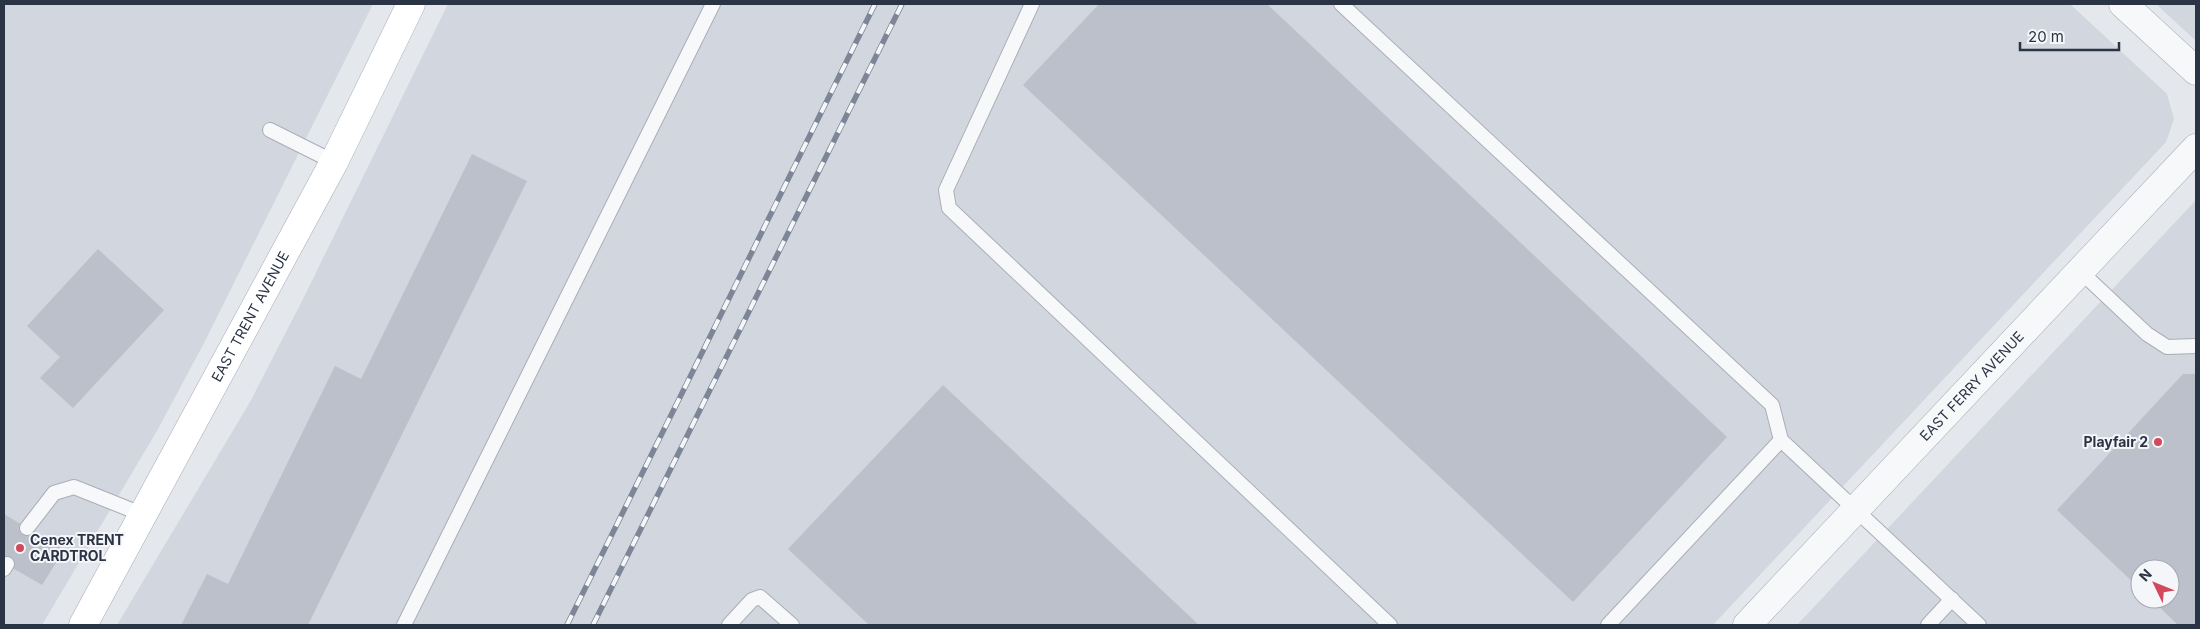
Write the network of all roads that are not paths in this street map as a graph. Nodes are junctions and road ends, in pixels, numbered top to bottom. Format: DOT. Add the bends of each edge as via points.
graph roads {
  1 [pos="411,4"];
  2 [pos="713,4"];
  3 [pos="1032,4"];
  4 [pos="1341,4"];
  5 [pos="2123,4"];
  6 [pos="2196,71"];
  7 [pos="270,130"];
  8 [pos="2196,148"];
  9 [pos="334,162"];
  10 [pos="2080,271"];
  11 [pos="2196,346"];
  12 [pos="1781,440"];
  13 [pos="1857,509"];
  14 [pos="144,514"];
  15 [pos="27,528"];
  16 [pos="1952,599"];
  17 [pos="83,625"];
  18 [pos="404,625"];
  19 [pos="730,625"];
  20 [pos="792,625"];
  21 [pos="1390,625"];
  22 [pos="1608,625"];
  23 [pos="1747,625"];
  24 [pos="1928,625"];
  25 [pos="1979,625"];
  1 -- 9 [label="main road, EAST TRENT AVENUE"];
  2 -- 18 [label="lane"];
  3 -- 21 [label="lane" via="946,190 949,208"];
  4 -- 12 [label="lane" via="1772,405"];
  5 -- 6 [label="street"];
  7 -- 9 [label="lane"];
  8 -- 10 [label="street, EAST FERRY AVENUE"];
  9 -- 14 [label="main road, EAST TRENT AVENUE"];
  10 -- 11 [label="lane" via="2147,334 2167,347"];
  10 -- 13 [label="street, EAST FERRY AVENUE"];
  12 -- 13 [label="lane"];
  12 -- 22 [label="lane"];
  13 -- 16 [label="lane"];
  13 -- 23 [label="street, EAST FERRY AVENUE"];
  14 -- 15 [label="lane" via="74,487 54,493"];
  14 -- 17 [label="main road, EAST TRENT AVENUE"];
  16 -- 24 [label="lane"];
  16 -- 25 [label="lane"];
  19 -- 20 [label="lane" via="752,600 760,597"];
}
